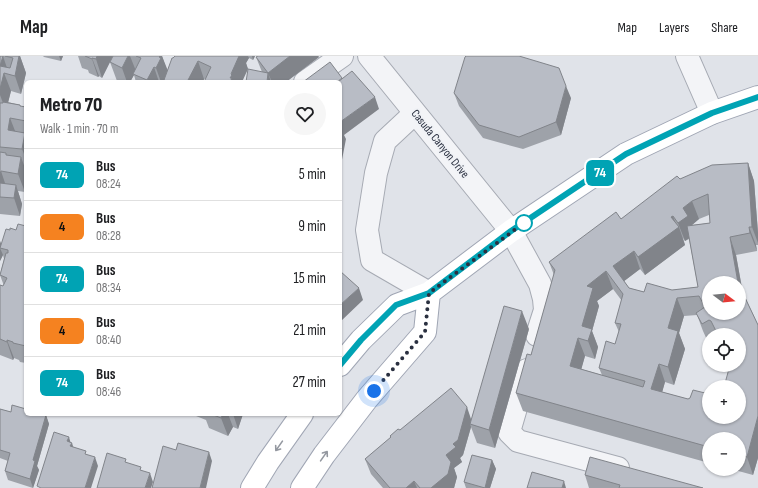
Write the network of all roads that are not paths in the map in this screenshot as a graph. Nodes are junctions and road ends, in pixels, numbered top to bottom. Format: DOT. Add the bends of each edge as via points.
graph roads {
  1 [pos="342,56"];
  2 [pos="368,56"];
  3 [pos="687,56"];
  4 [pos="308,80"];
  5 [pos="758,97"];
  6 [pos="415,113"];
  7 [pos="712,113"];
  8 [pos="511,231"];
  9 [pos="429,293"];
  10 [pos="342,363"];
  11 [pos="301,416"];
  12 [pos="638,474"];
  13 [pos="252,488"];
  14 [pos="302,488"];
  1 -- 4 [label="street"];
  2 -- 6 [label="street, Casuda Canyon Drive"];
  3 -- 7 [label="street"];
  5 -- 7 [label="main road"];
  6 -- 8 [label="street, Casuda Canyon Drive"];
  6 -- 9 [label="street" via="385,141 376,173 366,230 372,260"];
  7 -- 8 [label="main road" via="626,154"];
  8 -- 9 [label="main road"];
  8 -- 12 [label="street, Casuda Canyon Drive" via="540,284 545,310 509,432 518,442"];
  9 -- 10 [label="main road" via="396,305"];
  14 -- 9 [label="main road, one-way" via="354,415 425,332"];
  11 -- 13 [label="main road, one-way"];
}
